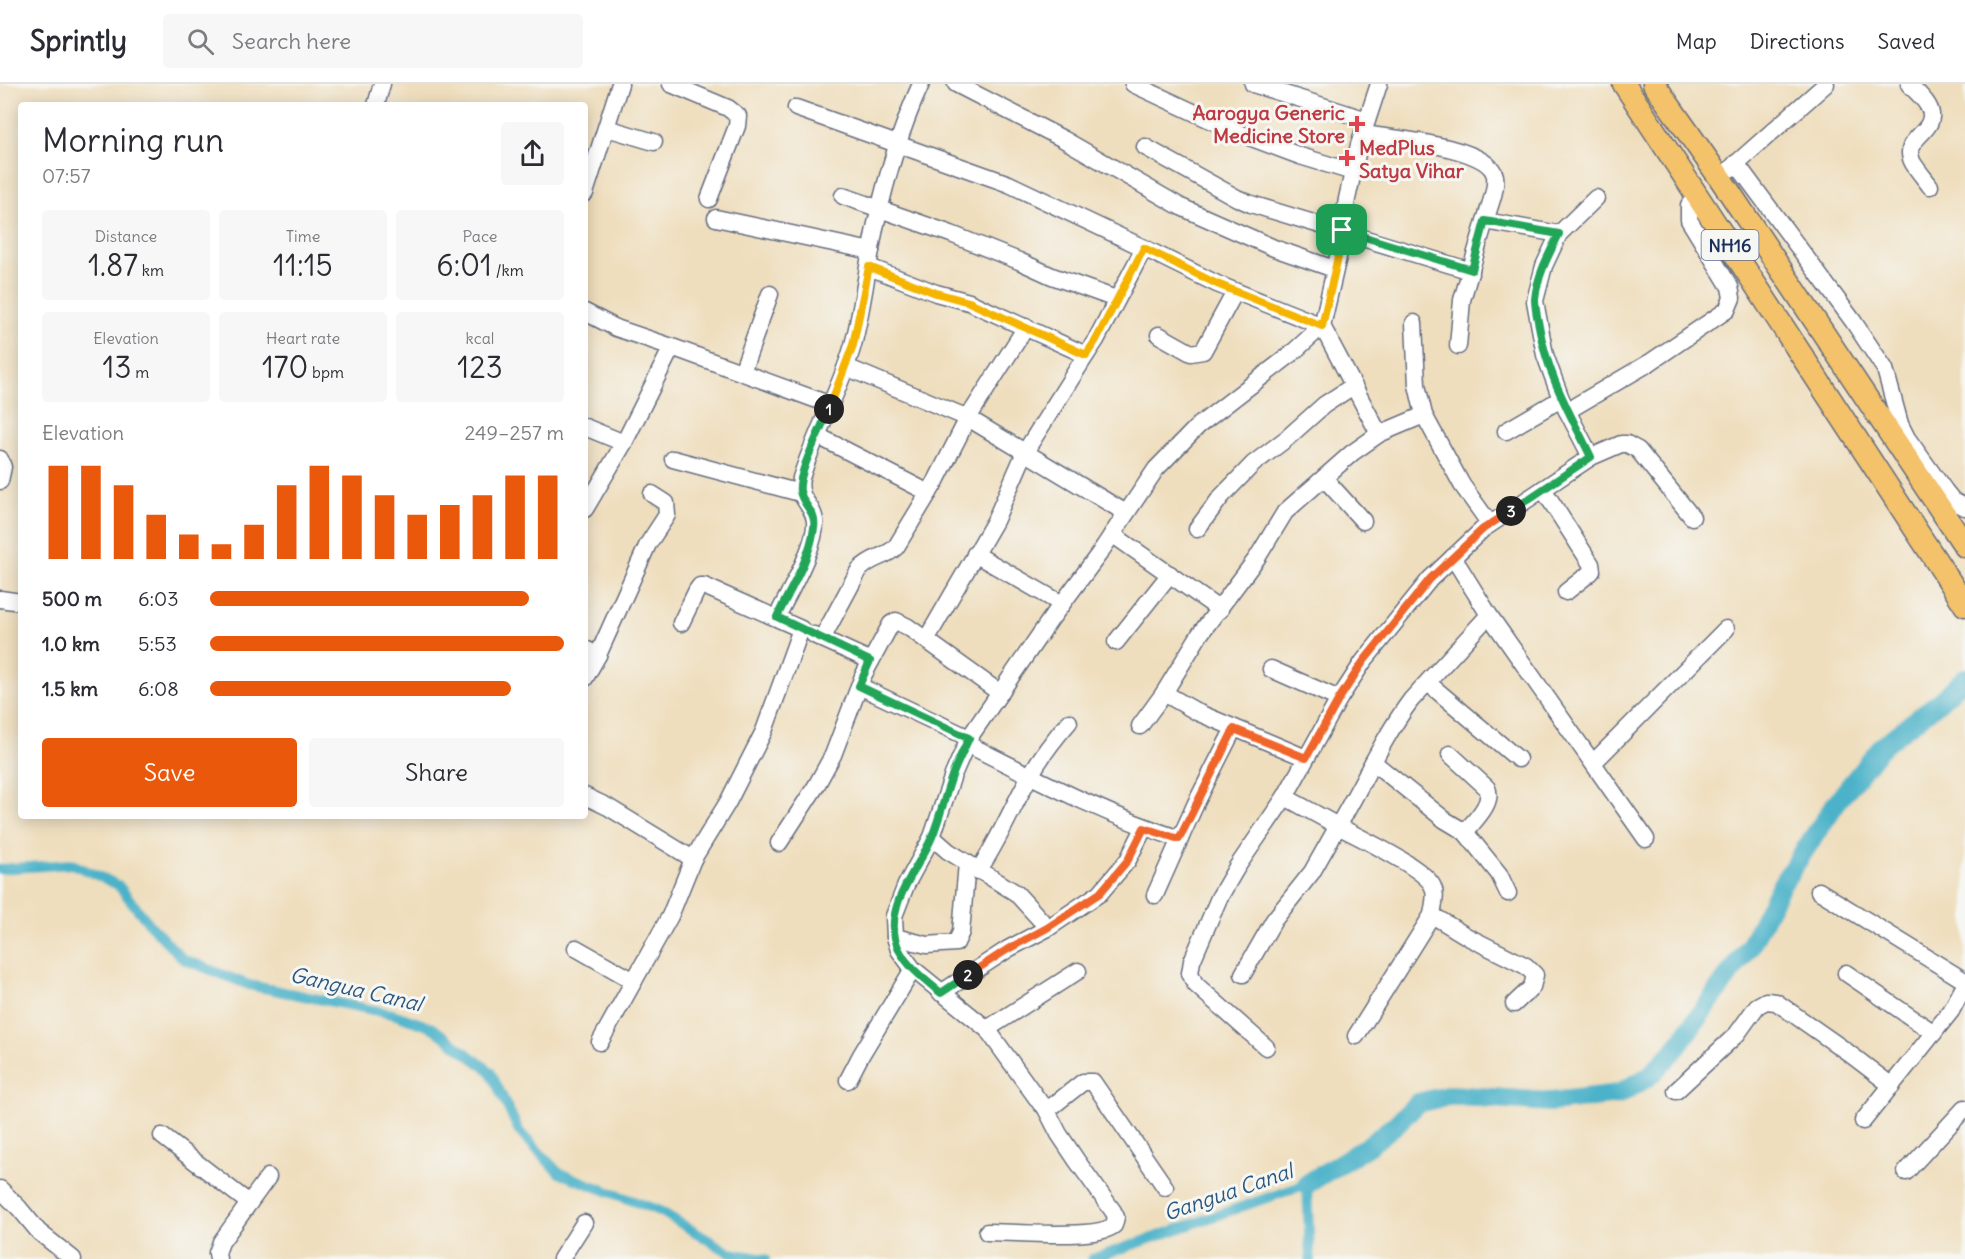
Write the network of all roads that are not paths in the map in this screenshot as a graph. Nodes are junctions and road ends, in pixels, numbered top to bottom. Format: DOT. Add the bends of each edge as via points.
graph roads {
  1 [pos="382,84"];
  2 [pos="620,84"];
  3 [pos="671,84"];
  4 [pos="921,84"];
  5 [pos="956,84"];
  6 [pos="1133,84"];
  7 [pos="1253,84"];
  8 [pos="1379,84"];
  9 [pos="1624,84"];
  10 [pos="1654,84"];
  11 [pos="1670,84"];
  12 [pos="1826,84"];
  13 [pos="1909,84"];
  14 [pos="377,102"];
  15 [pos="796,108"];
  16 [pos="1365,127"];
  17 [pos="607,128"];
  18 [pos="1689,136"];
  19 [pos="654,142"];
  20 [pos="896,145"];
  21 [pos="1145,147"];
  22 [pos="1353,172"];
  23 [pos="1733,174"];
  24 [pos="588,184"];
  25 [pos="1930,186"];
  26 [pos="843,196"];
  27 [pos="1596,198"];
  28 [pos="709,199"];
  29 [pos="880,208"];
  30 [pos="1694,209"];
  31 [pos="716,218"];
  32 [pos="1485,221"];
  33 [pos="1342,230"];
  34 [pos="1559,234"];
  35 [pos="1144,248"];
  36 [pos="870,259"];
  37 [pos="1334,269"];
  38 [pos="1472,270"];
  39 [pos="1235,292"];
  40 [pos="770,294"];
  41 [pos="1116,299"];
  42 [pos="588,314"];
  43 [pos="1414,323"];
  44 [pos="1322,326"];
  45 [pos="1026,327"];
  46 [pos="1159,334"];
  47 [pos="1458,346"];
  48 [pos="672,347"];
  49 [pos="1086,355"];
  50 [pos="846,367"];
  51 [pos="742,372"];
  52 [pos="1353,386"];
  53 [pos="831,405"];
  54 [pos="1564,405"];
  55 [pos="1424,415"];
  56 [pos="968,418"];
  57 [pos="588,428"];
  58 [pos="1506,431"];
  59 [pos="1379,434"];
  60 [pos="818,436"];
  61 [pos="624,443"];
  62 [pos="1025,452"];
  63 [pos="1591,457"];
  64 [pos="0,459"];
  65 [pos="672,459"];
  66 [pos="1324,478"];
  67 [pos="0,481"];
  68 [pos="1543,489"];
  69 [pos="929,493"];
  70 [pos="652,494"];
  71 [pos="800,494"];
  72 [pos="588,504"];
  73 [pos="1965,507"];
  74 [pos="1126,513"];
  75 [pos="1692,517"];
  76 [pos="1363,521"];
  77 [pos="1490,524"];
  78 [pos="1197,529"];
  79 [pos="1112,534"];
  80 [pos="1965,546"];
  81 [pos="975,554"];
  82 [pos="1453,557"];
  83 [pos="1170,574"];
  84 [pos="1566,592"];
  85 [pos="0,599"];
  86 [pos="18,602"];
  87 [pos="1062,603"];
  88 [pos="1965,604"];
  89 [pos="1220,610"];
  90 [pos="1489,615"];
  91 [pos="777,617"];
  92 [pos="681,623"];
  93 [pos="801,629"];
  94 [pos="1726,629"];
  95 [pos="822,639"];
  96 [pos="926,640"];
  97 [pos="1116,642"];
  98 [pos="591,652"];
  99 [pos="870,661"];
  100 [pos="1271,669"];
  101 [pos="1428,683"];
  102 [pos="859,686"];
  103 [pos="1000,693"];
  104 [pos="1164,693"];
  105 [pos="1339,699"];
  106 [pos="1069,722"];
  107 [pos="1140,726"];
  108 [pos="1234,729"];
  109 [pos="968,741"];
  110 [pos="1450,754"];
  111 [pos="1306,758"];
  112 [pos="1518,759"];
  113 [pos="1373,762"];
  114 [pos="1593,763"];
  115 [pos="1030,776"];
  116 [pos="1285,797"];
  117 [pos="588,798"];
  118 [pos="1338,826"];
  119 [pos="1144,828"];
  120 [pos="1465,832"];
  121 [pos="932,837"];
  122 [pos="1179,839"];
  123 [pos="1647,839"];
  124 [pos="779,843"];
  125 [pos="693,859"];
  126 [pos="972,867"];
  127 [pos="1820,891"];
  128 [pos="1508,893"];
  129 [pos="1155,895"];
  130 [pos="1432,915"];
  131 [pos="1047,928"];
  132 [pos="895,937"];
  133 [pos="576,948"];
  134 [pos="914,969"];
  135 [pos="1078,971"];
  136 [pos="1846,973"];
  137 [pos="1243,974"];
  138 [pos="634,981"];
  139 [pos="1965,983"];
  140 [pos="941,993"];
  141 [pos="1514,1004"];
  142 [pos="987,1029"];
  143 [pos="1934,1033"];
  144 [pos="1356,1036"];
  145 [pos="600,1042"];
  146 [pos="1266,1047"];
  147 [pos="848,1080"];
  148 [pos="1892,1086"];
  149 [pos="1676,1091"];
  150 [pos="1045,1107"];
  151 [pos="1965,1108"];
  152 [pos="1863,1121"];
  153 [pos="162,1136"];
  154 [pos="1906,1172"];
  155 [pos="268,1178"];
  156 [pos="1165,1187"];
  157 [pos="0,1189"];
  158 [pos="249,1203"];
  159 [pos="584,1223"];
  160 [pos="987,1232"];
  161 [pos="73,1259"];
  162 [pos="218,1259"];
  163 [pos="561,1259"];
  1 -- 14 [label="street"];
  2 -- 17 [label="street"];
  3 -- 28 [label="street" via="738,116"];
  4 -- 20 [label="street"];
  5 -- 37 [label="street" via="1063,139 1181,207"];
  6 -- 22 [label="street" via="1236,132"];
  7 -- 16 [label="street"];
  8 -- 16 [label="street"];
  9 -- 30 [label="highway, NH16"];
  10 -- 18 [label="highway, NH16"];
  11 -- 18 [label="highway" via="1685,114"];
  12 -- 23 [label="street"];
  13 -- 25 [label="street" via="1931,114 1910,154"];
  15 -- 20 [label="street"];
  16 -- 22 [label="street"];
  16 -- 32 [label="street" via="1483,160 1495,175"];
  17 -- 19 [label="street"];
  17 -- 24 [label="street"];
  18 -- 23 [label="highway, NH16"];
  20 -- 29 [label="street"];
  20 -- 35 [label="street" via="1009,184"];
  21 -- 33 [label="street" via="1237,198"];
  22 -- 33 [label="street"];
  23 -- 73 [label="street" via="1853,321 1885,369 1907,438 1945,492"];
  23 -- 80 [label="highway, NH16" via="1861,388"];
  26 -- 29 [label="street"];
  27 -- 34 [label="street"];
  29 -- 36 [label="street"];
  29 -- 41 [label="street"];
  30 -- 54 [label="street" via="1730,287 1732,298 1727,310 1649,363"];
  30 -- 88 [label="highway, NH16" via="1836,405"];
  31 -- 36 [label="street"];
  32 -- 34 [label="street"];
  32 -- 38 [label="street"];
  33 -- 37 [label="street"];
  33 -- 38 [label="street"];
  34 -- 54 [label="street" via="1544,266 1535,301 1545,355"];
  35 -- 39 [label="street"];
  35 -- 41 [label="street"];
  36 -- 45 [label="street" via="936,293 969,302"];
  36 -- 50 [label="street"];
  37 -- 44 [label="street"];
  38 -- 47 [label="street" via="1462,300"];
  39 -- 44 [label="street"];
  39 -- 46 [label="street" via="1203,351 1191,353"];
  40 -- 51 [label="street"];
  41 -- 49 [label="street"];
  42 -- 48 [label="street" via="616,328"];
  43 -- 55 [label="street" via="1417,385"];
  44 -- 52 [label="street"];
  44 -- 74 [label="street" via="1198,426 1156,468"];
  45 -- 49 [label="street"];
  45 -- 56 [label="street"];
  48 -- 51 [label="street"];
  48 -- 61 [label="street"];
  49 -- 62 [label="street"];
  50 -- 53 [label="street"];
  50 -- 56 [label="street"];
  51 -- 53 [label="street"];
  52 -- 59 [label="street"];
  52 -- 78 [label="street" via="1253,464"];
  53 -- 60 [label="street"];
  54 -- 58 [label="street"];
  54 -- 63 [label="street"];
  55 -- 59 [label="street"];
  55 -- 77 [label="street" via="1462,484"];
  56 -- 62 [label="street"];
  56 -- 69 [label="street"];
  57 -- 61 [label="street"];
  59 -- 66 [label="street"];
  60 -- 69 [label="street"];
  60 -- 71 [label="street" via="801,478"];
  61 -- 72 [label="street"];
  62 -- 74 [label="street"];
  62 -- 81 [label="street" via="995,521"];
  63 -- 68 [label="street"];
  63 -- 75 [label="street" via="1617,445 1632,446"];
  64 -- 67 [label="street"];
  65 -- 71 [label="street"];
  66 -- 76 [label="street"];
  66 -- 89 [label="street" via="1285,512"];
  68 -- 77 [label="street"];
  68 -- 84 [label="street" via="1592,564 1590,573"];
  69 -- 95 [label="street" via="896,547 874,557 859,570"];
  70 -- 98 [label="street" via="666,503 667,515"];
  71 -- 91 [label="street" via="815,519 814,529 807,554"];
  74 -- 79 [label="street"];
  77 -- 82 [label="street"];
  79 -- 83 [label="street"];
  79 -- 87 [label="street"];
  81 -- 87 [label="street"];
  81 -- 96 [label="street"];
  82 -- 90 [label="street"];
  82 -- 105 [label="street" via="1430,579 1363,662"];
  83 -- 89 [label="street"];
  83 -- 97 [label="street"];
  85 -- 86 [label="street"];
  87 -- 103 [label="street"];
  89 -- 104 [label="street" via="1200,634"];
  90 -- 101 [label="street"];
  90 -- 114 [label="street"];
  91 -- 92 [label="street" via="703,586"];
  91 -- 93 [label="street"];
  93 -- 95 [label="street"];
  93 -- 125 [label="street" via="764,730 728,802"];
  94 -- 114 [label="street"];
  95 -- 99 [label="street"];
  96 -- 99 [label="street" via="896,621 887,629"];
  96 -- 103 [label="street"];
  99 -- 102 [label="street"];
  100 -- 105 [label="street"];
  101 -- 112 [label="street"];
  101 -- 113 [label="street" via="1400,715"];
  102 -- 109 [label="street"];
  102 -- 124 [label="street" via="833,755"];
  103 -- 109 [label="street"];
  104 -- 107 [label="street"];
  104 -- 108 [label="street"];
  105 -- 111 [label="street"];
  106 -- 115 [label="street"];
  108 -- 111 [label="street"];
  108 -- 122 [label="street"];
  109 -- 115 [label="street"];
  109 -- 121 [label="street"];
  110 -- 120 [label="street" via="1489,793 1488,802"];
  111 -- 116 [label="street"];
  113 -- 118 [label="street"];
  113 -- 120 [label="street"];
  114 -- 123 [label="street"];
  115 -- 119 [label="street"];
  115 -- 126 [label="street" via="994,846"];
  116 -- 118 [label="street"];
  116 -- 146 [label="street" via="1220,898 1190,973 1195,984"];
  117 -- 125 [label="street"];
  118 -- 130 [label="street" via="1427,878 1435,893"];
  118 -- 137 [label="street" via="1312,872 1274,920"];
  119 -- 122 [label="street"];
  119 -- 131 [label="street" via="1128,860 1100,893"];
  120 -- 128 [label="street" via="1499,874"];
  121 -- 126 [label="street"];
  121 -- 132 [label="street" via="894,916"];
  122 -- 129 [label="street"];
  125 -- 138 [label="street" via="670,916"];
  126 -- 131 [label="street" via="1016,893"];
  126 -- 132 [label="street" via="956,944 927,945"];
  127 -- 139 [label="street"];
  130 -- 141 [label="street" via="1526,966 1535,975 1532,987"];
  130 -- 144 [label="street"];
  131 -- 140 [label="street"];
  132 -- 134 [label="street" via="899,950"];
  133 -- 138 [label="street"];
  134 -- 140 [label="street"];
  134 -- 147 [label="street"];
  135 -- 142 [label="street"];
  136 -- 143 [label="street"];
  138 -- 145 [label="street"];
  139 -- 143 [label="street"];
  140 -- 142 [label="street"];
  142 -- 150 [label="street"];
  143 -- 148 [label="street"];
  148 -- 149 [label="street" via="1769,1000 1757,1006 1737,1034"];
  148 -- 152 [label="street"];
  150 -- 156 [label="street" via="1056,1105 1083,1082 1093,1082"];
  150 -- 160 [label="street" via="1113,1211 1114,1225 1101,1232 1076,1234"];
  151 -- 154 [label="street"];
  153 -- 158 [label="street"];
  155 -- 158 [label="street"];
  157 -- 161 [label="street" via="39,1232"];
  158 -- 162 [label="street" via="220,1242"];
  159 -- 163 [label="street"];
}
